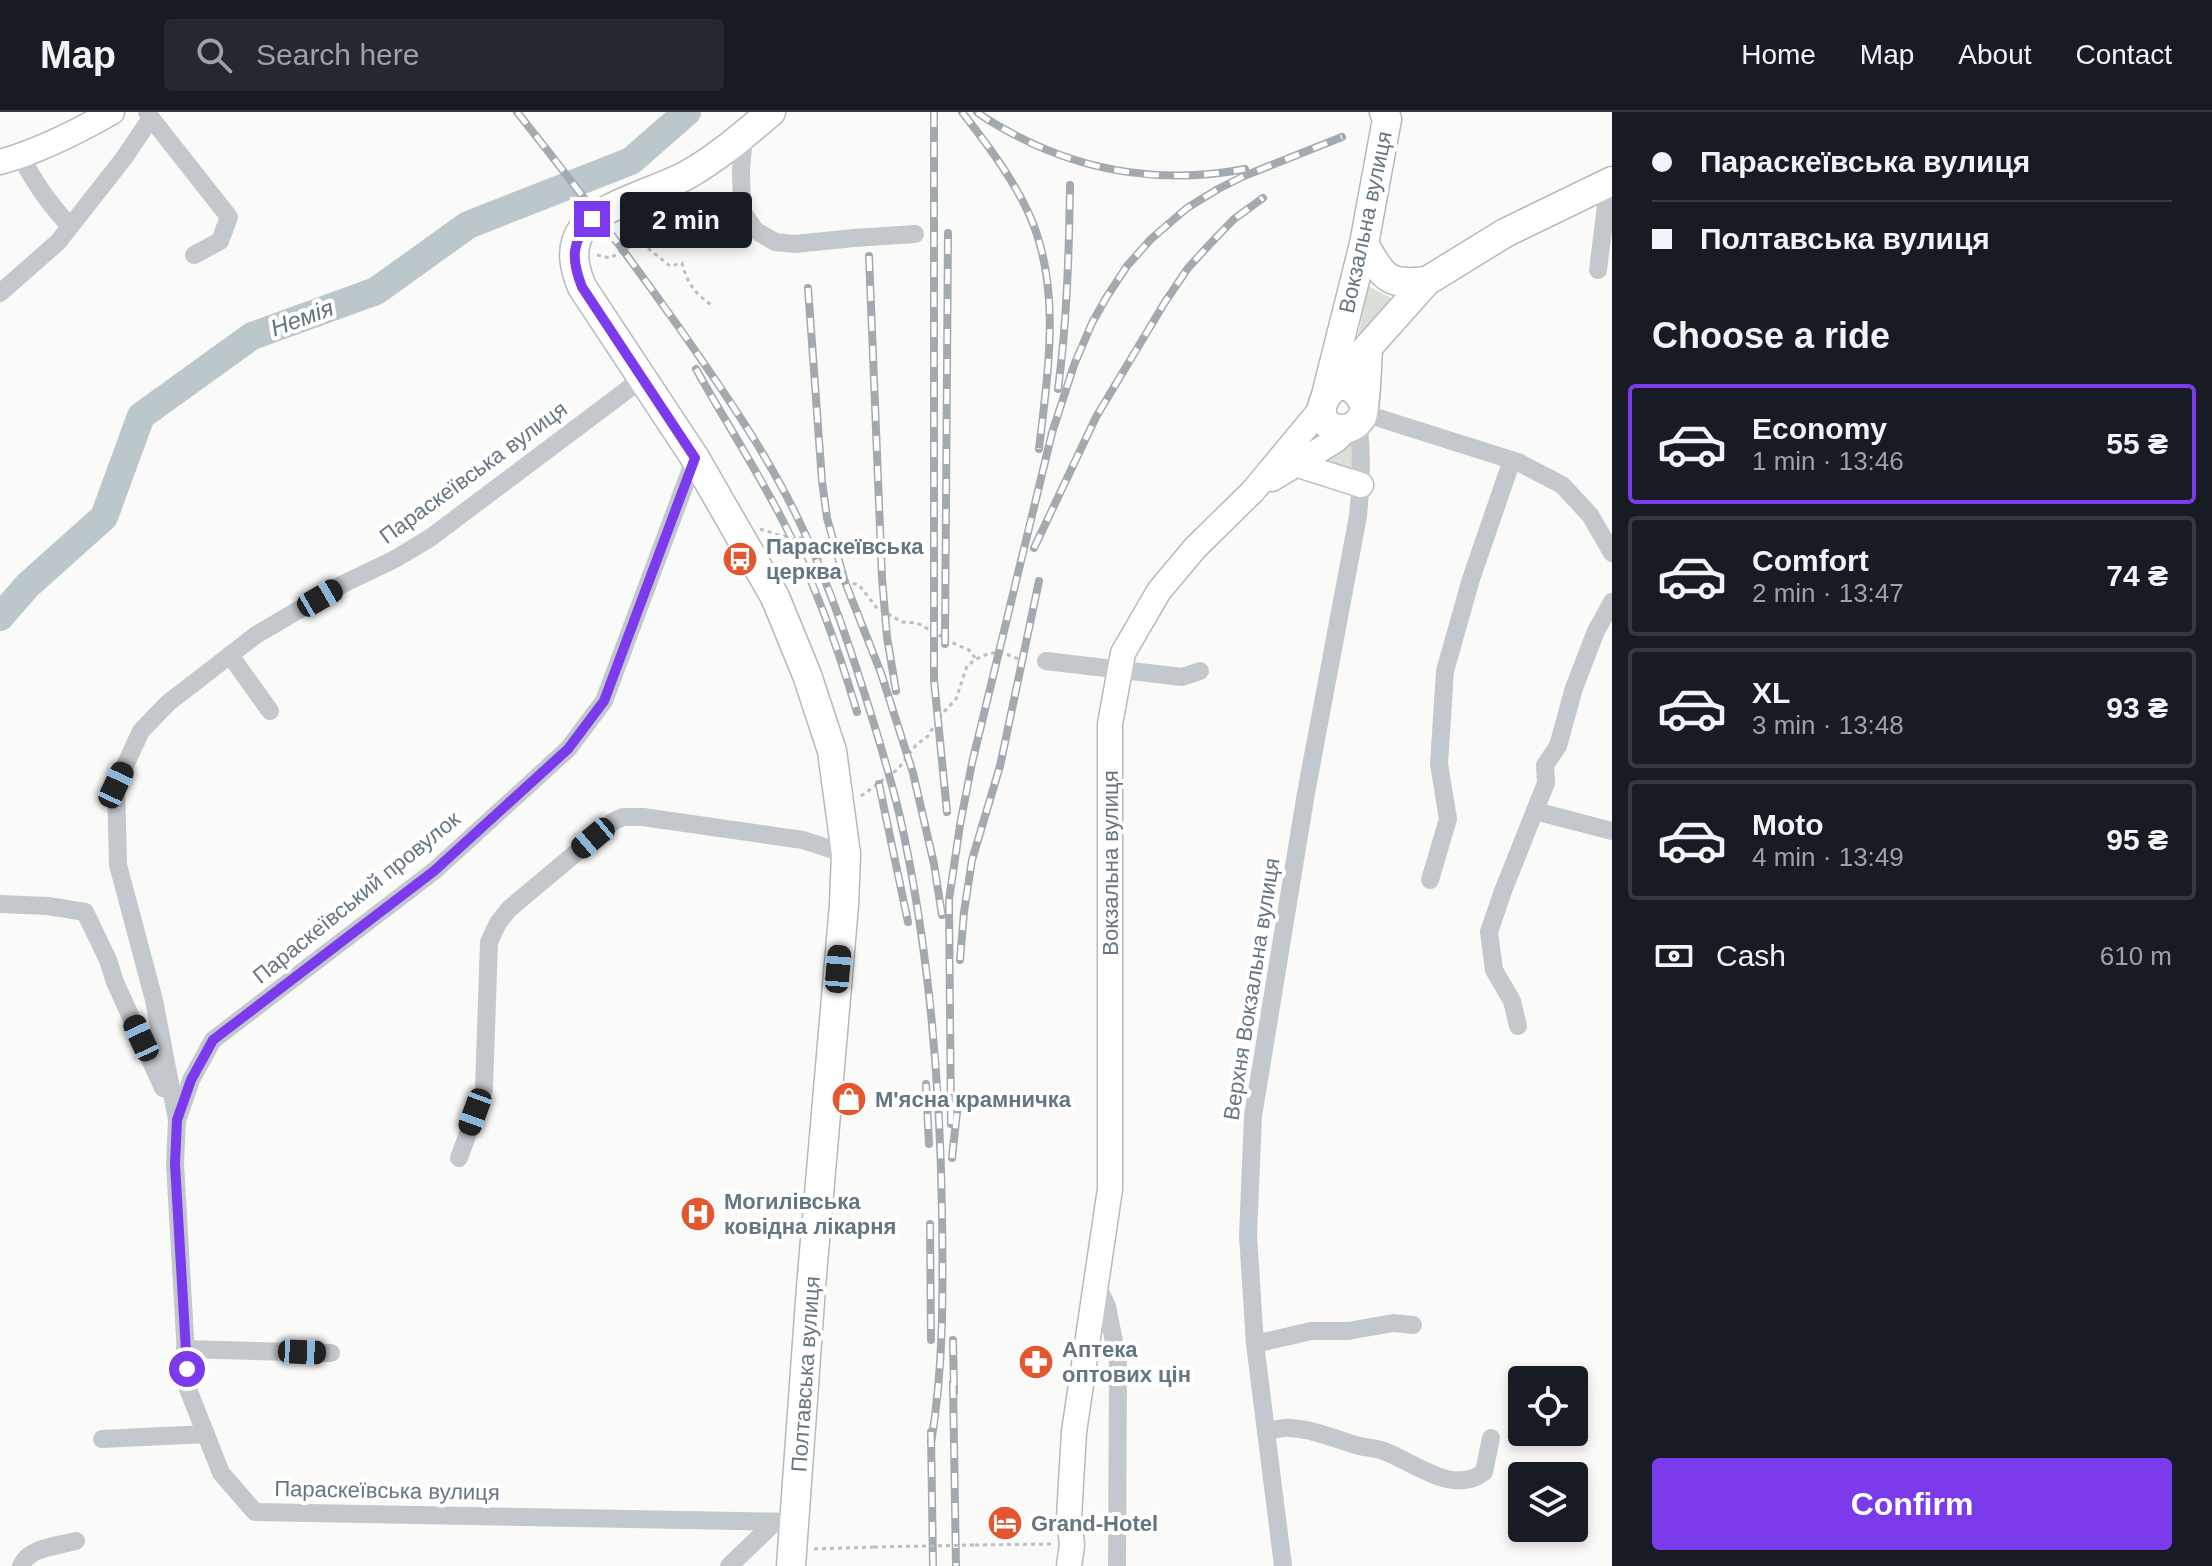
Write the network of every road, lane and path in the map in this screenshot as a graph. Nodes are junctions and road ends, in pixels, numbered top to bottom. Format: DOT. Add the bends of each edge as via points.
graph roads {
  1 [pos="112,112"];
  2 [pos="771,112"];
  3 [pos="1384,112"];
  4 [pos="149,115"];
  5 [pos="744,135"];
  6 [pos="10,159"];
  7 [pos="1611,182"];
  8 [pos="70,226"];
  9 [pos="915,234"];
  10 [pos="1364,244"];
  11 [pos="575,251"];
  12 [pos="194,255"];
  13 [pos="1598,270"];
  14 [pos="1427,281"];
  15 [pos="0,293"];
  16 [pos="713,306"];
  17 [pos="643,378"];
  18 [pos="1348,402"];
  19 [pos="695,458"];
  20 [pos="1512,460"];
  21 [pos="1295,464"];
  22 [pos="1361,485"];
  23 [pos="1253,491"];
  24 [pos="737,529"];
  25 [pos="1612,553"];
  26 [pos="1612,602"];
  27 [pos="230,655"];
  28 [pos="976,659"];
  29 [pos="1046,661"];
  30 [pos="1120,669"];
  31 [pos="1200,671"];
  32 [pos="270,711"];
  33 [pos="1535,811"];
  34 [pos="842,826"];
  35 [pos="1612,831"];
  36 [pos="846,854"];
  37 [pos="1430,880"];
  38 [pos="0,904"];
  39 [pos="1518,1026"];
  40 [pos="177,1120"];
  41 [pos="459,1158"];
  42 [pos="1095,1282"];
  43 [pos="1413,1325"];
  44 [pos="1255,1344"];
  45 [pos="185,1349"];
  46 [pos="331,1353"];
  47 [pos="1266,1432"];
  48 [pos="206,1434"];
  49 [pos="1491,1438"];
  50 [pos="102,1439"];
  51 [pos="786,1522"];
  52 [pos="76,1541"];
  53 [pos="830,1548"];
  54 [pos="1062,1559"];
  55 [pos="21,1566"];
  56 [pos="729,1566"];
  57 [pos="791,1566"];
  58 [pos="1117,1566"];
  59 [pos="1283,1566"];
  1 -- 6 [label="main road"];
  2 -- 5 [label="highway"];
  3 -- 10 [label="highway, Вокзальна вулиця" via="1387,119"];
  4 -- 8 [label="street" via="124,158"];
  4 -- 12 [label="street" via="229,217 220,241"];
  5 -- 9 [label="street" via="742,211 755,230 775,242"];
  5 -- 11 [label="highway" via="691,173 592,219"];
  6 -- 8 [label="street"];
  7 -- 13 [label="street"];
  7 -- 14 [label="highway" via="1505,233"];
  8 -- 15 [label="street"];
  10 -- 14 [label="highway" via="1380,272 1392,280"];
  10 -- 18 [label="highway, Вокзальна вулиця" via="1341,333"];
  11 -- 16 [label="path" via="610,258 635,244 645,246 670,266 682,263 697,296"];
  11 -- 17 [label="highway, Полтавська вулиця" via="582,287"];
  14 -- 18 [label="highway" via="1369,346"];
  17 -- 19 [label="highway, Полтавська вулиця"];
  17 -- 27 [label="street, Параскеївська вулиця" via="430,538 341,585"];
  18 -- 20 [label="street"];
  18 -- 21 [label="main road, Вокзальна вулиця" via="1336,440"];
  18 -- 22 [label="street, Верхня Вокзальна вулиця" via="1361,439"];
  18 -- 23 [label="main road, Вокзальна вулиця"];
  19 -- 24 [label="highway, Полтавська вулиця"];
  19 -- 40 [label="street, Параскеївський провулок" via="604,701 568,749 434,871 213,1040"];
  20 -- 25 [label="street" via="1562,485 1590,515"];
  20 -- 37 [label="street" via="1445,671 1439,764 1448,819"];
  21 -- 22 [label="main road"];
  21 -- 23 [label="main road, Вокзальна вулиця"];
  22 -- 44 [label="street, Верхня Вокзальна вулиця" via="1253,1116 1248,1235"];
  23 -- 30 [label="main road, Вокзальна вулиця" via="1159,591 1123,653"];
  24 -- 28 [label="path" via="750,526 812,539 828,577 859,585 876,607 969,650"];
  24 -- 34 [label="highway, Полтавська вулиця" via="775,597 807,675 832,751"];
  26 -- 33 [label="street" via="1574,688 1558,746 1545,765 1546,783"];
  27 -- 32 [label="street"];
  27 -- 40 [label="street, Параскеївська вулиця" via="141,731 116,785 118,865 154,1000"];
  28 -- 29 [label="path" via="1004,653"];
  28 -- 34 [label="path" via="967,666 956,699 928,736 898,769 856,800"];
  29 -- 30 [label="street"];
  30 -- 31 [label="street" via="1182,677"];
  30 -- 42 [label="main road, Вокзальна вулиця" via="1110,724 1110,1189"];
  33 -- 35 [label="street"];
  33 -- 39 [label="street" via="1489,932 1494,970 1512,1001"];
  34 -- 36 [label="highway, Полтавська вулиця"];
  36 -- 41 [label="street" via="803,840 643,817 614,821 509,909 489,942 484,1089"];
  36 -- 51 [label="highway, Полтавська вулиця"];
  38 -- 40 [label="street" via="85,912"];
  40 -- 45 [label="street, Параскеївська вулиця"];
  42 -- 54 [label="main road, Вокзальна вулиця"];
  42 -- 58 [label="street" via="1107,1306 1118,1362"];
  43 -- 44 [label="street" via="1311,1331"];
  44 -- 47 [label="street, Верхня Вокзальна вулиця"];
  45 -- 46 [label="street"];
  45 -- 48 [label="street, Параскеївська вулиця" via="188,1389"];
  47 -- 49 [label="street" via="1289,1427 1326,1435 1465,1481 1484,1472"];
  47 -- 59 [label="street, Верхня Вокзальна вулиця"];
  48 -- 50 [label="street"];
  48 -- 51 [label="street, Параскеївська вулиця" via="221,1473 255,1512"];
  51 -- 56 [label="street"];
  51 -- 57 [label="highway, Полтавська вулиця"];
  52 -- 55 [label="street" via="29,1554"];
  53 -- 54 [label="path, bridge" via="975,1545"];
}
